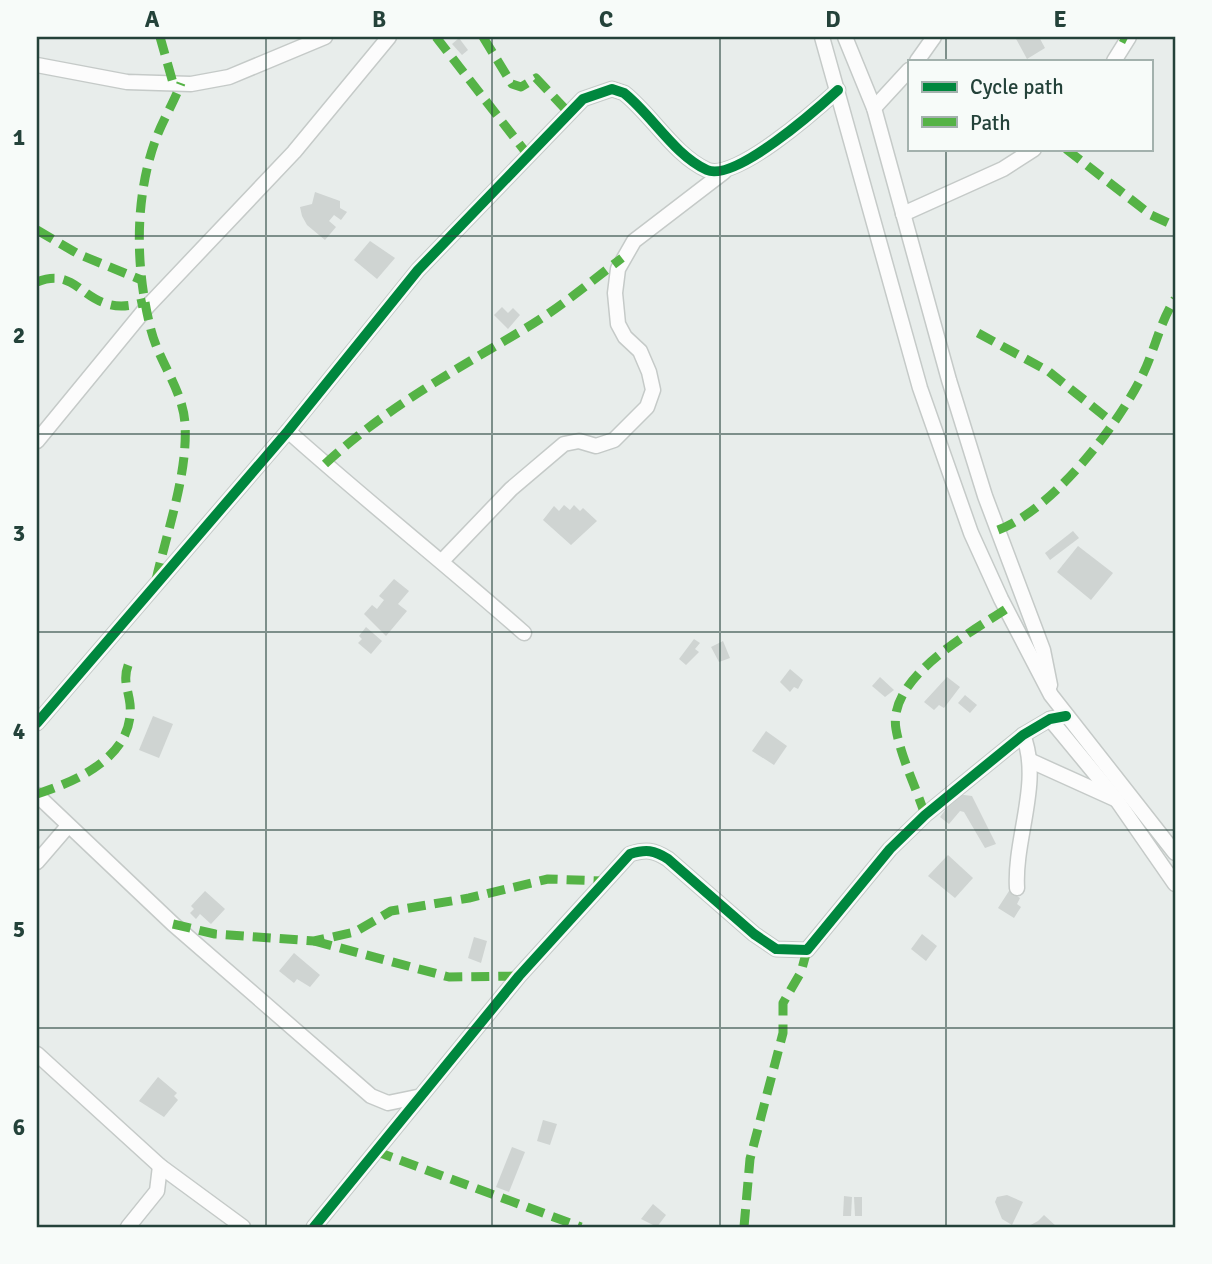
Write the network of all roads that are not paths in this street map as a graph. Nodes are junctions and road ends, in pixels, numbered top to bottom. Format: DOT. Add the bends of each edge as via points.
graph roads {
  1 [pos="325,37"];
  2 [pos="388,37"];
  3 [pos="822,37"];
  4 [pos="845,37"];
  5 [pos="934,37"];
  6 [pos="1129,37"];
  7 [pos="918,60"];
  8 [pos="1115,60"];
  9 [pos="37,65"];
  10 [pos="908,71"];
  11 [pos="838,90"];
  12 [pos="874,108"];
  13 [pos="1032,150"];
  14 [pos="724,172"];
  15 [pos="903,214"];
  16 [pos="288,430"];
  17 [pos="37,442"];
  18 [pos="442,561"];
  19 [pos="524,633"];
  20 [pos="1051,695"];
  21 [pos="1066,716"];
  22 [pos="1050,719"];
  23 [pos="37,723"];
  24 [pos="1023,735"];
  25 [pos="1031,761"];
  26 [pos="37,795"];
  27 [pos="1116,799"];
  28 [pos="1132,801"];
  29 [pos="68,826"];
  30 [pos="1175,853"];
  31 [pos="37,862"];
  32 [pos="1175,884"];
  33 [pos="1017,888"];
  34 [pos="37,1054"];
  35 [pos="419,1096"];
  36 [pos="160,1166"];
  37 [pos="128,1227"];
  38 [pos="243,1227"];
  39 [pos="314,1227"];
  1 -- 9 [label="street" via="229,77 191,84 127,82"];
  2 -- 17 [label="street" via="295,152 147,307"];
  3 -- 11 [label="street"];
  4 -- 12 [label="street"];
  5 -- 7 [label="street"];
  6 -- 8 [label="street"];
  10 -- 12 [label="street"];
  11 -- 14 [label="street" via="756,155"];
  11 -- 20 [label="street" via="920,388 971,533"];
  12 -- 15 [label="street"];
  13 -- 15 [label="street" via="1003,169"];
  14 -- 16 [label="street" via="708,170 693,160 624,93 612,89 583,99 418,270"];
  14 -- 18 [label="street" via="634,240 618,269 618,324 640,351 649,372 653,390 647,407 614,440 596,446 579,441 564,444 511,489"];
  15 -- 20 [label="street" via="985,496 1043,650"];
  16 -- 18 [label="street" via="370,505"];
  16 -- 23 [label="street"];
  18 -- 19 [label="street"];
  20 -- 21 [label="street"];
  21 -- 22 [label="street"];
  21 -- 28 [label="street"];
  22 -- 24 [label="street"];
  22 -- 27 [label="street"];
  24 -- 25 [label="street"];
  24 -- 35 [label="street" via="890,849 807,950 776,948 754,934 654,850 630,854"];
  25 -- 27 [label="street"];
  25 -- 33 [label="street" via="1017,849"];
  26 -- 29 [label="street"];
  27 -- 28 [label="street"];
  27 -- 32 [label="street"];
  28 -- 30 [label="street"];
  29 -- 31 [label="street"];
  29 -- 35 [label="street" via="371,1096 388,1103"];
  34 -- 36 [label="street"];
  35 -- 39 [label="street"];
  36 -- 37 [label="street" via="157,1191"];
  36 -- 38 [label="street"];
}
